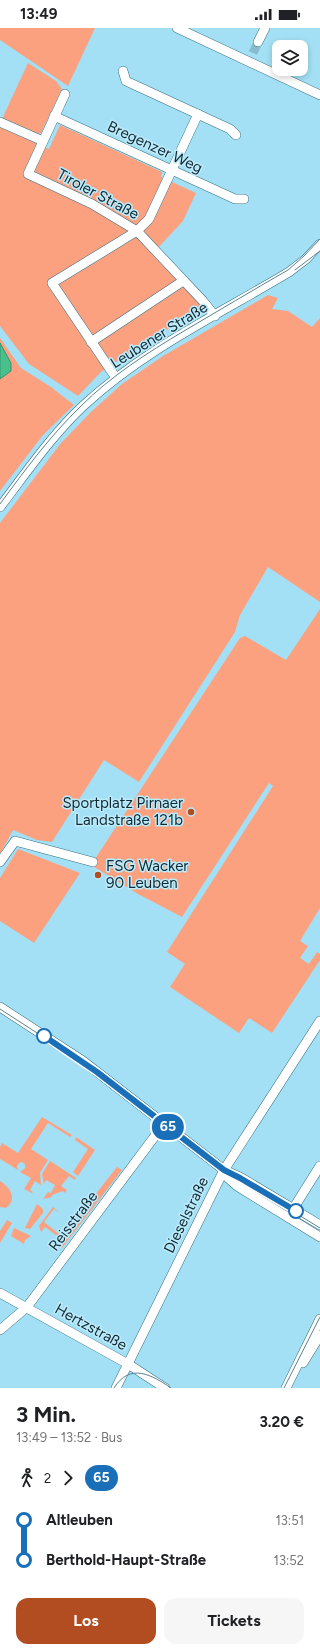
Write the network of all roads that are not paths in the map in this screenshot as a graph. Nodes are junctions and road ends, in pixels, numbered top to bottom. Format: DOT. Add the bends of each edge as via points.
graph roads {
  1 [pos="177,28"];
  2 [pos="264,28"];
  3 [pos="258,42"];
  4 [pos="253,53"];
  5 [pos="249,62"];
  6 [pos="123,71"];
  7 [pos="65,94"];
  8 [pos="320,95"];
  9 [pos="198,114"];
  10 [pos="54,116"];
  11 [pos="0,122"];
  12 [pos="236,135"];
  13 [pos="43,141"];
  14 [pos="172,170"];
  15 [pos="244,200"];
  16 [pos="137,231"];
  17 [pos="320,244"];
  18 [pos="183,281"];
  19 [pos="215,316"];
  20 [pos="91,342"];
  21 [pos="116,378"];
  22 [pos="0,508"];
  23 [pos="0,862"];
  24 [pos="93,862"];
  25 [pos="0,1007"];
  26 [pos="320,1021"];
  27 [pos="164,1124"];
  28 [pos="320,1166"];
  29 [pos="224,1170"];
  30 [pos="292,1209"];
  31 [pos="320,1226"];
  32 [pos="320,1237"];
  33 [pos="0,1293"];
  34 [pos="27,1307"];
  35 [pos="320,1319"];
  36 [pos="0,1330"];
  37 [pos="320,1335"];
  38 [pos="128,1364"];
  39 [pos="296,1371"];
  40 [pos="116,1388"];
  41 [pos="165,1388"];
  42 [pos="286,1388"];
  1 -- 5 [label="street"];
  2 -- 3 [label="street"];
  4 -- 5 [label="street"];
  5 -- 8 [label="street"];
  6 -- 9 [label="street" via="126,81"];
  7 -- 10 [label="street"];
  9 -- 12 [label="street" via="230,129"];
  9 -- 14 [label="street"];
  10 -- 13 [label="street"];
  10 -- 14 [label="street, Bregenzer Weg"];
  11 -- 13 [label="street"];
  13 -- 16 [label="street, Tiroler Straße" via="28,174 92,204"];
  14 -- 15 [label="street, Bregenzer Weg" via="235,199"];
  14 -- 16 [label="street" via="149,220"];
  16 -- 18 [label="street, Tiroler Straße"];
  16 -- 20 [label="street" via="52,283"];
  17 -- 19 [label="street, Leubener Straße" via="289,272"];
  18 -- 19 [label="street, Tiroler Straße"];
  18 -- 20 [label="street"];
  19 -- 21 [label="street, Leubener Straße"];
  20 -- 21 [label="street"];
  21 -- 22 [label="street, Leubener Straße" via="83,406 59,432"];
  23 -- 24 [label="street" via="15,841"];
  25 -- 27 [label="street" via="83,1061"];
  26 -- 29 [label="street, Dieselstraße"];
  27 -- 29 [label="street"];
  27 -- 34 [label="street, Reisstraße"];
  28 -- 30 [label="street"];
  29 -- 30 [label="street"];
  29 -- 32 [label="street" via="227,1177 237,1186"];
  29 -- 38 [label="street, Dieselstraße"];
  30 -- 31 [label="street"];
  33 -- 34 [label="street, Hertzstraße"];
  34 -- 36 [label="street, Reisstraße"];
  34 -- 38 [label="street, Hertzstraße"];
  35 -- 39 [label="street"];
  37 -- 39 [label="street"];
  38 -- 40 [label="street, Dieselstraße"];
  38 -- 41 [label="street, Hertzstraße"];
  39 -- 42 [label="street"];
}
